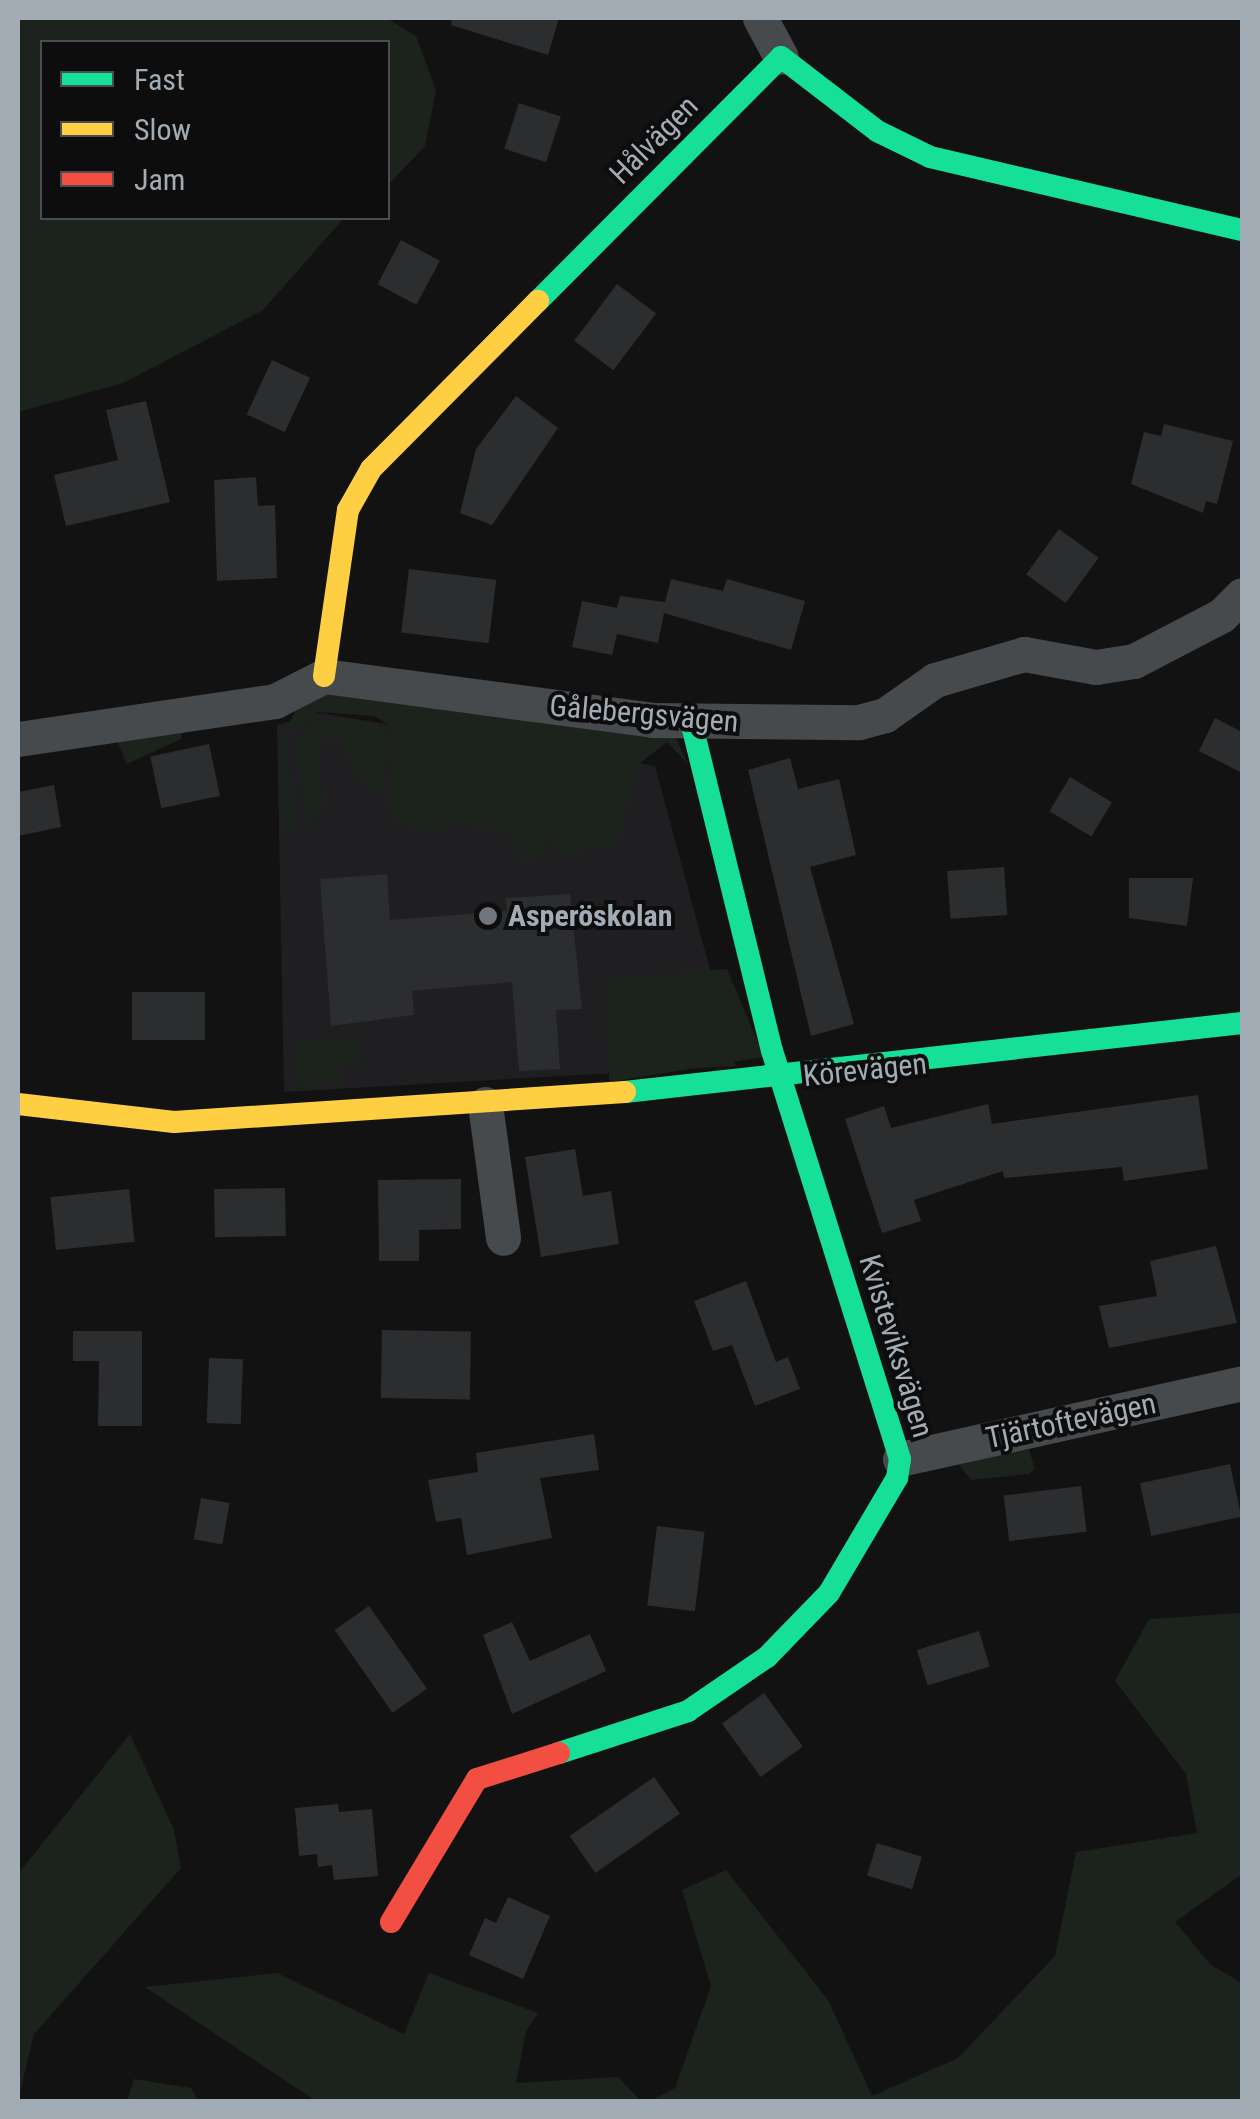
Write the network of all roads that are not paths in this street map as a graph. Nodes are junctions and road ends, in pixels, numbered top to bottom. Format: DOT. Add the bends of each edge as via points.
graph roads {
  1 [pos="760,18"];
  2 [pos="782,57"];
  3 [pos="1242,230"];
  4 [pos="1242,594"];
  5 [pos="324,676"];
  6 [pos="691,722"];
  7 [pos="18,738"];
  8 [pos="1242,1023"];
  9 [pos="780,1079"];
  10 [pos="18,1104"];
  11 [pos="485,1104"];
  12 [pos="503,1238"];
  13 [pos="1242,1384"];
  14 [pos="900,1459"];
  15 [pos="391,1922"];
  1 -- 2 [label="street"];
  2 -- 3 [label="street" via="877,132 930,157"];
  2 -- 5 [label="street, Hålvägen" via="370,469 348,510"];
  4 -- 6 [label="street, Gålebergsvägen" via="1222,614 1114,667 1024,654 935,680 885,716 859,722"];
  5 -- 6 [label="street, Gålebergsvägen"];
  5 -- 7 [label="street" via="275,701"];
  6 -- 9 [label="street, Kvisteviksvägen"];
  8 -- 9 [label="street, Körevägen"];
  9 -- 11 [label="street, Körevägen"];
  9 -- 14 [label="street, Kvisteviksvägen"];
  10 -- 11 [label="street, Körevägen" via="174,1122"];
  11 -- 12 [label="street"];
  13 -- 14 [label="street, Tjärtoftevägen"];
  14 -- 15 [label="street, Kvisteviksvägen" via="881,1508 829,1593 767,1658 688,1711 477,1779"];
}
